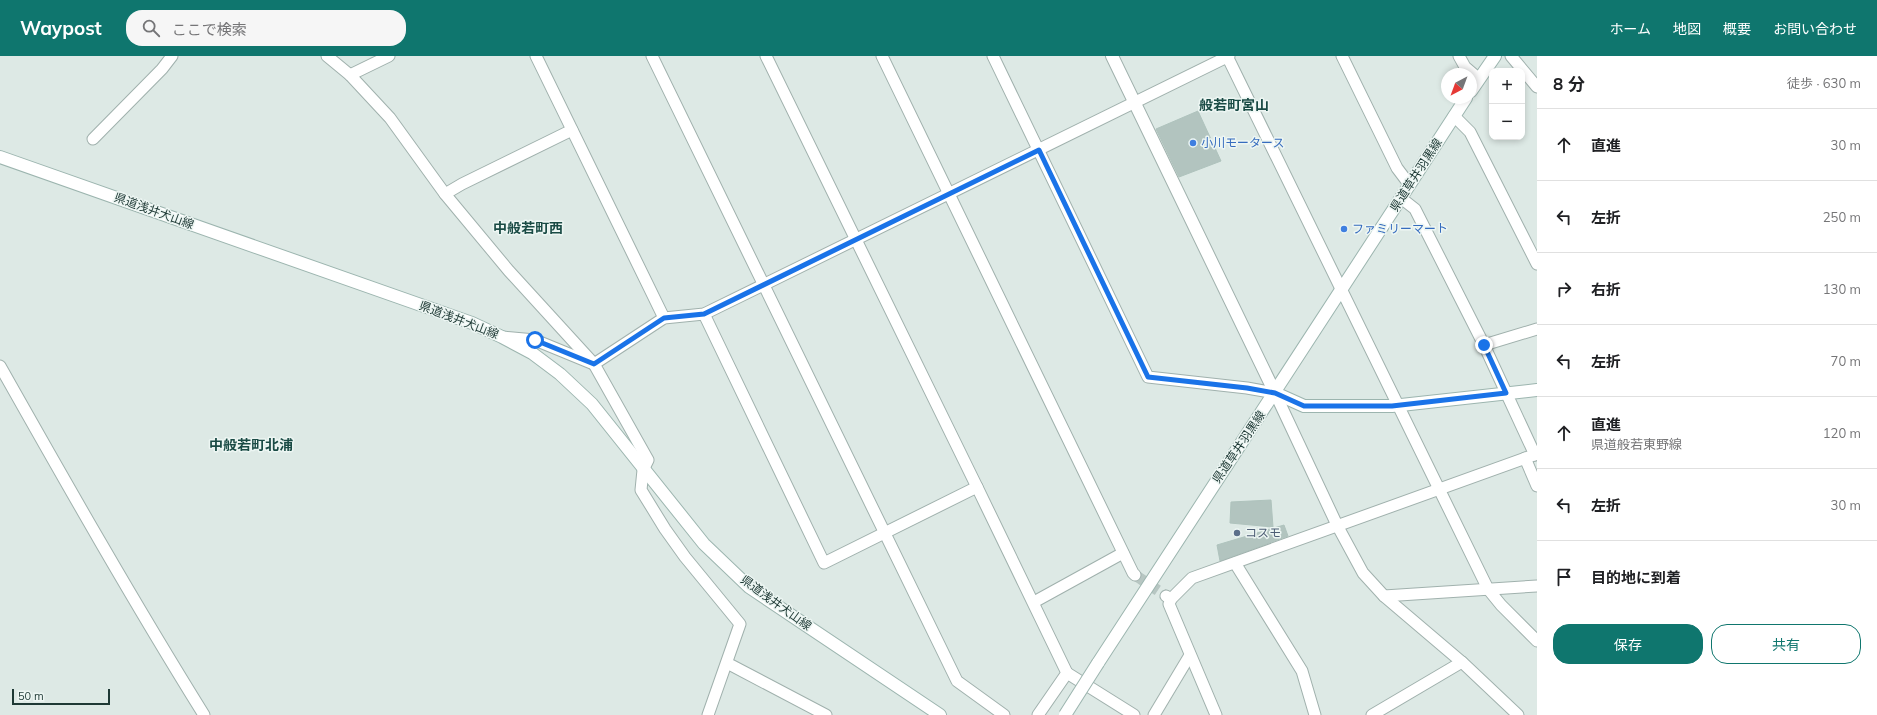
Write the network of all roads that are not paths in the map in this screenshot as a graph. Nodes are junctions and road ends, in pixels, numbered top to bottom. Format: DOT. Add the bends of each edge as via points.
graph roads {
  1 [pos="172,56"];
  2 [pos="327,56"];
  3 [pos="389,56"];
  4 [pos="536,56"];
  5 [pos="652,56"];
  6 [pos="766,56"];
  7 [pos="882,56"];
  8 [pos="993,56"];
  9 [pos="1112,56"];
  10 [pos="1228,56"];
  11 [pos="1342,56"];
  12 [pos="1459,56"];
  13 [pos="1494,56"];
  14 [pos="1511,56"];
  15 [pos="350,75"];
  16 [pos="1479,79"];
  17 [pos="1477,82"];
  18 [pos="1537,87"];
  19 [pos="1134,102"];
  20 [pos="1462,104"];
  21 [pos="1454,116"];
  22 [pos="572,130"];
  23 [pos="93,138"];
  24 [pos="1039,150"];
  25 [pos="0,157"];
  26 [pos="1409,184"];
  27 [pos="948,193"];
  28 [pos="445,194"];
  29 [pos="1401,198"];
  30 [pos="856,240"];
  31 [pos="1537,264"];
  32 [pos="763,285"];
  33 [pos="1341,290"];
  34 [pos="704,314"];
  35 [pos="664,318"];
  36 [pos="1537,328"];
  37 [pos="502,337"];
  38 [pos="1484,345"];
  39 [pos="594,364"];
  40 [pos="0,366"];
  41 [pos="1537,390"];
  42 [pos="1275,393"];
  43 [pos="1506,393"];
  44 [pos="1397,405"];
  45 [pos="1532,455"];
  46 [pos="643,470"];
  47 [pos="1537,486"];
  48 [pos="977,487"];
  49 [pos="1439,489"];
  50 [pos="1337,525"];
  51 [pos="885,534"];
  52 [pos="1123,553"];
  53 [pos="1235,563"];
  54 [pos="1135,575"];
  55 [pos="1537,586"];
  56 [pos="1488,589"];
  57 [pos="1384,596"];
  58 [pos="1034,602"];
  59 [pos="1537,641"];
  60 [pos="1190,655"];
  61 [pos="1462,662"];
  62 [pos="727,663"];
  63 [pos="1067,674"];
  64 [pos="204,715"];
  65 [pos="708,715"];
  66 [pos="826,715"];
  67 [pos="940,715"];
  68 [pos="1004,715"];
  69 [pos="1038,715"];
  70 [pos="1065,715"];
  71 [pos="1134,715"];
  72 [pos="1154,715"];
  73 [pos="1216,715"];
  74 [pos="1315,715"];
  75 [pos="1372,715"];
  76 [pos="1518,715"];
  1 -- 23 [label="street"];
  2 -- 15 [label="street"];
  3 -- 15 [label="street"];
  4 -- 22 [label="street"];
  5 -- 32 [label="street"];
  6 -- 30 [label="street"];
  7 -- 27 [label="street"];
  8 -- 24 [label="street"];
  9 -- 19 [label="main road"];
  10 -- 19 [label="street"];
  10 -- 33 [label="street"];
  11 -- 26 [label="street" via="1397,168"];
  12 -- 16 [label="street" via="1465,67"];
  13 -- 16 [label="main road"];
  14 -- 18 [label="street"];
  15 -- 28 [label="street" via="390,118"];
  16 -- 17 [label="main road"];
  19 -- 24 [label="street"];
  19 -- 42 [label="main road"];
  20 -- 21 [label="main road, 県道草井羽黒線"];
  21 -- 26 [label="main road, 県道草井羽黒線"];
  21 -- 31 [label="street" via="1470,132"];
  22 -- 28 [label="street"];
  22 -- 35 [label="street"];
  24 -- 27 [label="street"];
  24 -- 42 [label="street" via="1148,377"];
  25 -- 37 [label="main road, 県道浅井犬山線" via="472,323"];
  26 -- 29 [label="main road, 県道草井羽黒線"];
  27 -- 30 [label="street"];
  27 -- 52 [label="street"];
  28 -- 39 [label="street" via="509,271"];
  29 -- 33 [label="main road, 県道草井羽黒線"];
  29 -- 38 [label="street" via="1415,209"];
  30 -- 32 [label="street"];
  30 -- 48 [label="street"];
  32 -- 34 [label="street"];
  32 -- 51 [label="street"];
  33 -- 42 [label="main road, 県道草井羽黒線"];
  33 -- 44 [label="street"];
  34 -- 35 [label="street"];
  34 -- 51 [label="street" via="824,563"];
  35 -- 39 [label="street"];
  36 -- 38 [label="street"];
  37 -- 39 [label="street" via="535,340"];
  37 -- 46 [label="main road, 県道浅井犬山線" via="532,353 566,379 592,404"];
  38 -- 43 [label="street"];
  39 -- 46 [label="street" via="648,460"];
  40 -- 64 [label="street"];
  41 -- 43 [label="main road"];
  42 -- 44 [label="main road" via="1304,406"];
  42 -- 50 [label="street"];
  42 -- 70 [label="main road, 県道草井羽黒線, bridge" via="1174,544"];
  43 -- 44 [label="main road"];
  43 -- 45 [label="street"];
  44 -- 49 [label="street"];
  45 -- 47 [label="street"];
  45 -- 49 [label="street"];
  46 -- 62 [label="street" via="641,490 665,529 740,624"];
  46 -- 67 [label="main road, 県道浅井犬山線" via="704,544 749,587"];
  48 -- 51 [label="street"];
  48 -- 58 [label="street"];
  49 -- 50 [label="street"];
  49 -- 56 [label="street"];
  50 -- 53 [label="street"];
  50 -- 57 [label="street" via="1363,573"];
  51 -- 68 [label="street" via="957,681"];
  52 -- 54 [label="street"];
  52 -- 58 [label="street"];
  53 -- 60 [label="street" via="1192,578 1168,598"];
  53 -- 74 [label="street" via="1302,671"];
  55 -- 56 [label="street"];
  56 -- 57 [label="street"];
  56 -- 59 [label="street"];
  57 -- 61 [label="street"];
  58 -- 63 [label="street"];
  60 -- 72 [label="street"];
  60 -- 73 [label="street"];
  61 -- 75 [label="street"];
  61 -- 76 [label="street"];
  62 -- 65 [label="street"];
  62 -- 66 [label="street"];
  63 -- 69 [label="street"];
  63 -- 71 [label="street"];
}
